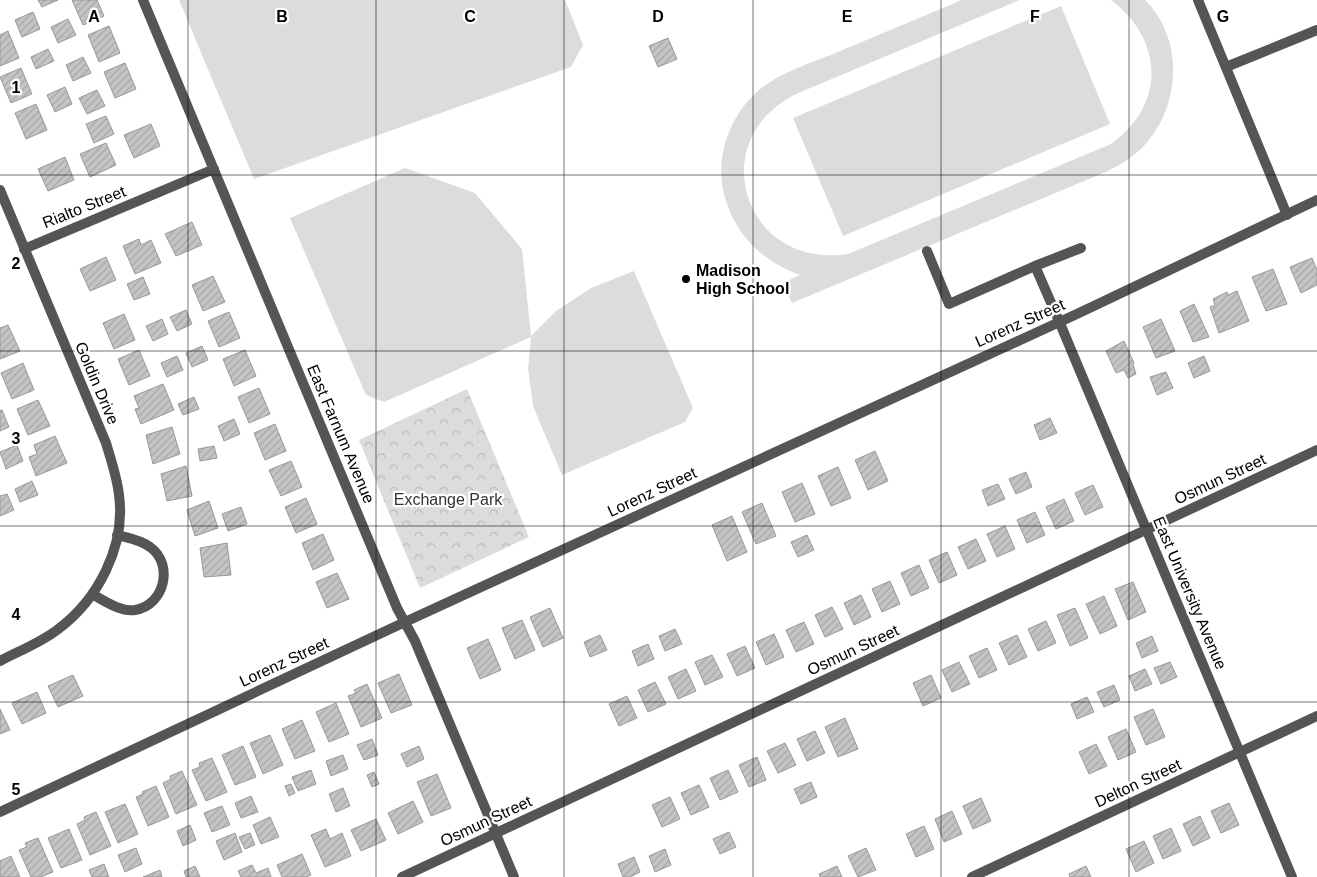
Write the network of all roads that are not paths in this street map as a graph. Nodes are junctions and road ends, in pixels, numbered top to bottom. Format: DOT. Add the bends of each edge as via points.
graph roads {
  1 [pos="144,0"];
  2 [pos="1198,0"];
  3 [pos="1317,30"];
  4 [pos="1226,67"];
  5 [pos="214,169"];
  6 [pos="0,190"];
  7 [pos="1317,200"];
  8 [pos="1287,215"];
  9 [pos="24,248"];
  10 [pos="1081,248"];
  11 [pos="927,252"];
  12 [pos="1035,266"];
  13 [pos="1059,321"];
  14 [pos="1317,450"];
  15 [pos="1147,529"];
  16 [pos="117,535"];
  17 [pos="92,594"];
  18 [pos="405,622"];
  19 [pos="0,661"];
  20 [pos="1317,716"];
  21 [pos="1239,752"];
  22 [pos="0,812"];
  23 [pos="496,833"];
  24 [pos="402,877"];
  25 [pos="514,877"];
  26 [pos="972,877"];
  27 [pos="1292,877"];
  1 -- 5 [label="street, East Farnum Avenue"];
  2 -- 4 [label="street"];
  3 -- 4 [label="street"];
  4 -- 8 [label="street"];
  5 -- 9 [label="street, Rialto Street"];
  5 -- 18 [label="street, East Farnum Avenue"];
  6 -- 9 [label="street"];
  7 -- 8 [label="street, Lorenz Street"];
  8 -- 13 [label="street, Lorenz Street"];
  9 -- 16 [label="street, Goldin Drive" via="106,443 119,496"];
  10 -- 12 [label="street"];
  11 -- 12 [label="street" via="949,304"];
  12 -- 13 [label="street, East University Avenue"];
  13 -- 15 [label="street, East University Avenue"];
  13 -- 18 [label="street, Lorenz Street"];
  14 -- 15 [label="street, Osmun Street"];
  15 -- 21 [label="street, East University Avenue"];
  15 -- 23 [label="street, Osmun Street"];
  16 -- 17 [label="street, Goldin Drive" via="111,560"];
  16 -- 17 [label="street" via="152,548 162,565 163,586 154,600 136,610 126,610"];
  17 -- 19 [label="street, Goldin Drive" via="58,629"];
  18 -- 22 [label="street, Lorenz Street"];
  18 -- 23 [label="street, East Farnum Avenue" via="416,641"];
  20 -- 21 [label="street, Delton Street"];
  21 -- 26 [label="street, Delton Street"];
  21 -- 27 [label="street, East University Avenue"];
  23 -- 24 [label="street, Osmun Street"];
  23 -- 25 [label="street, East Farnum Avenue"];
}
